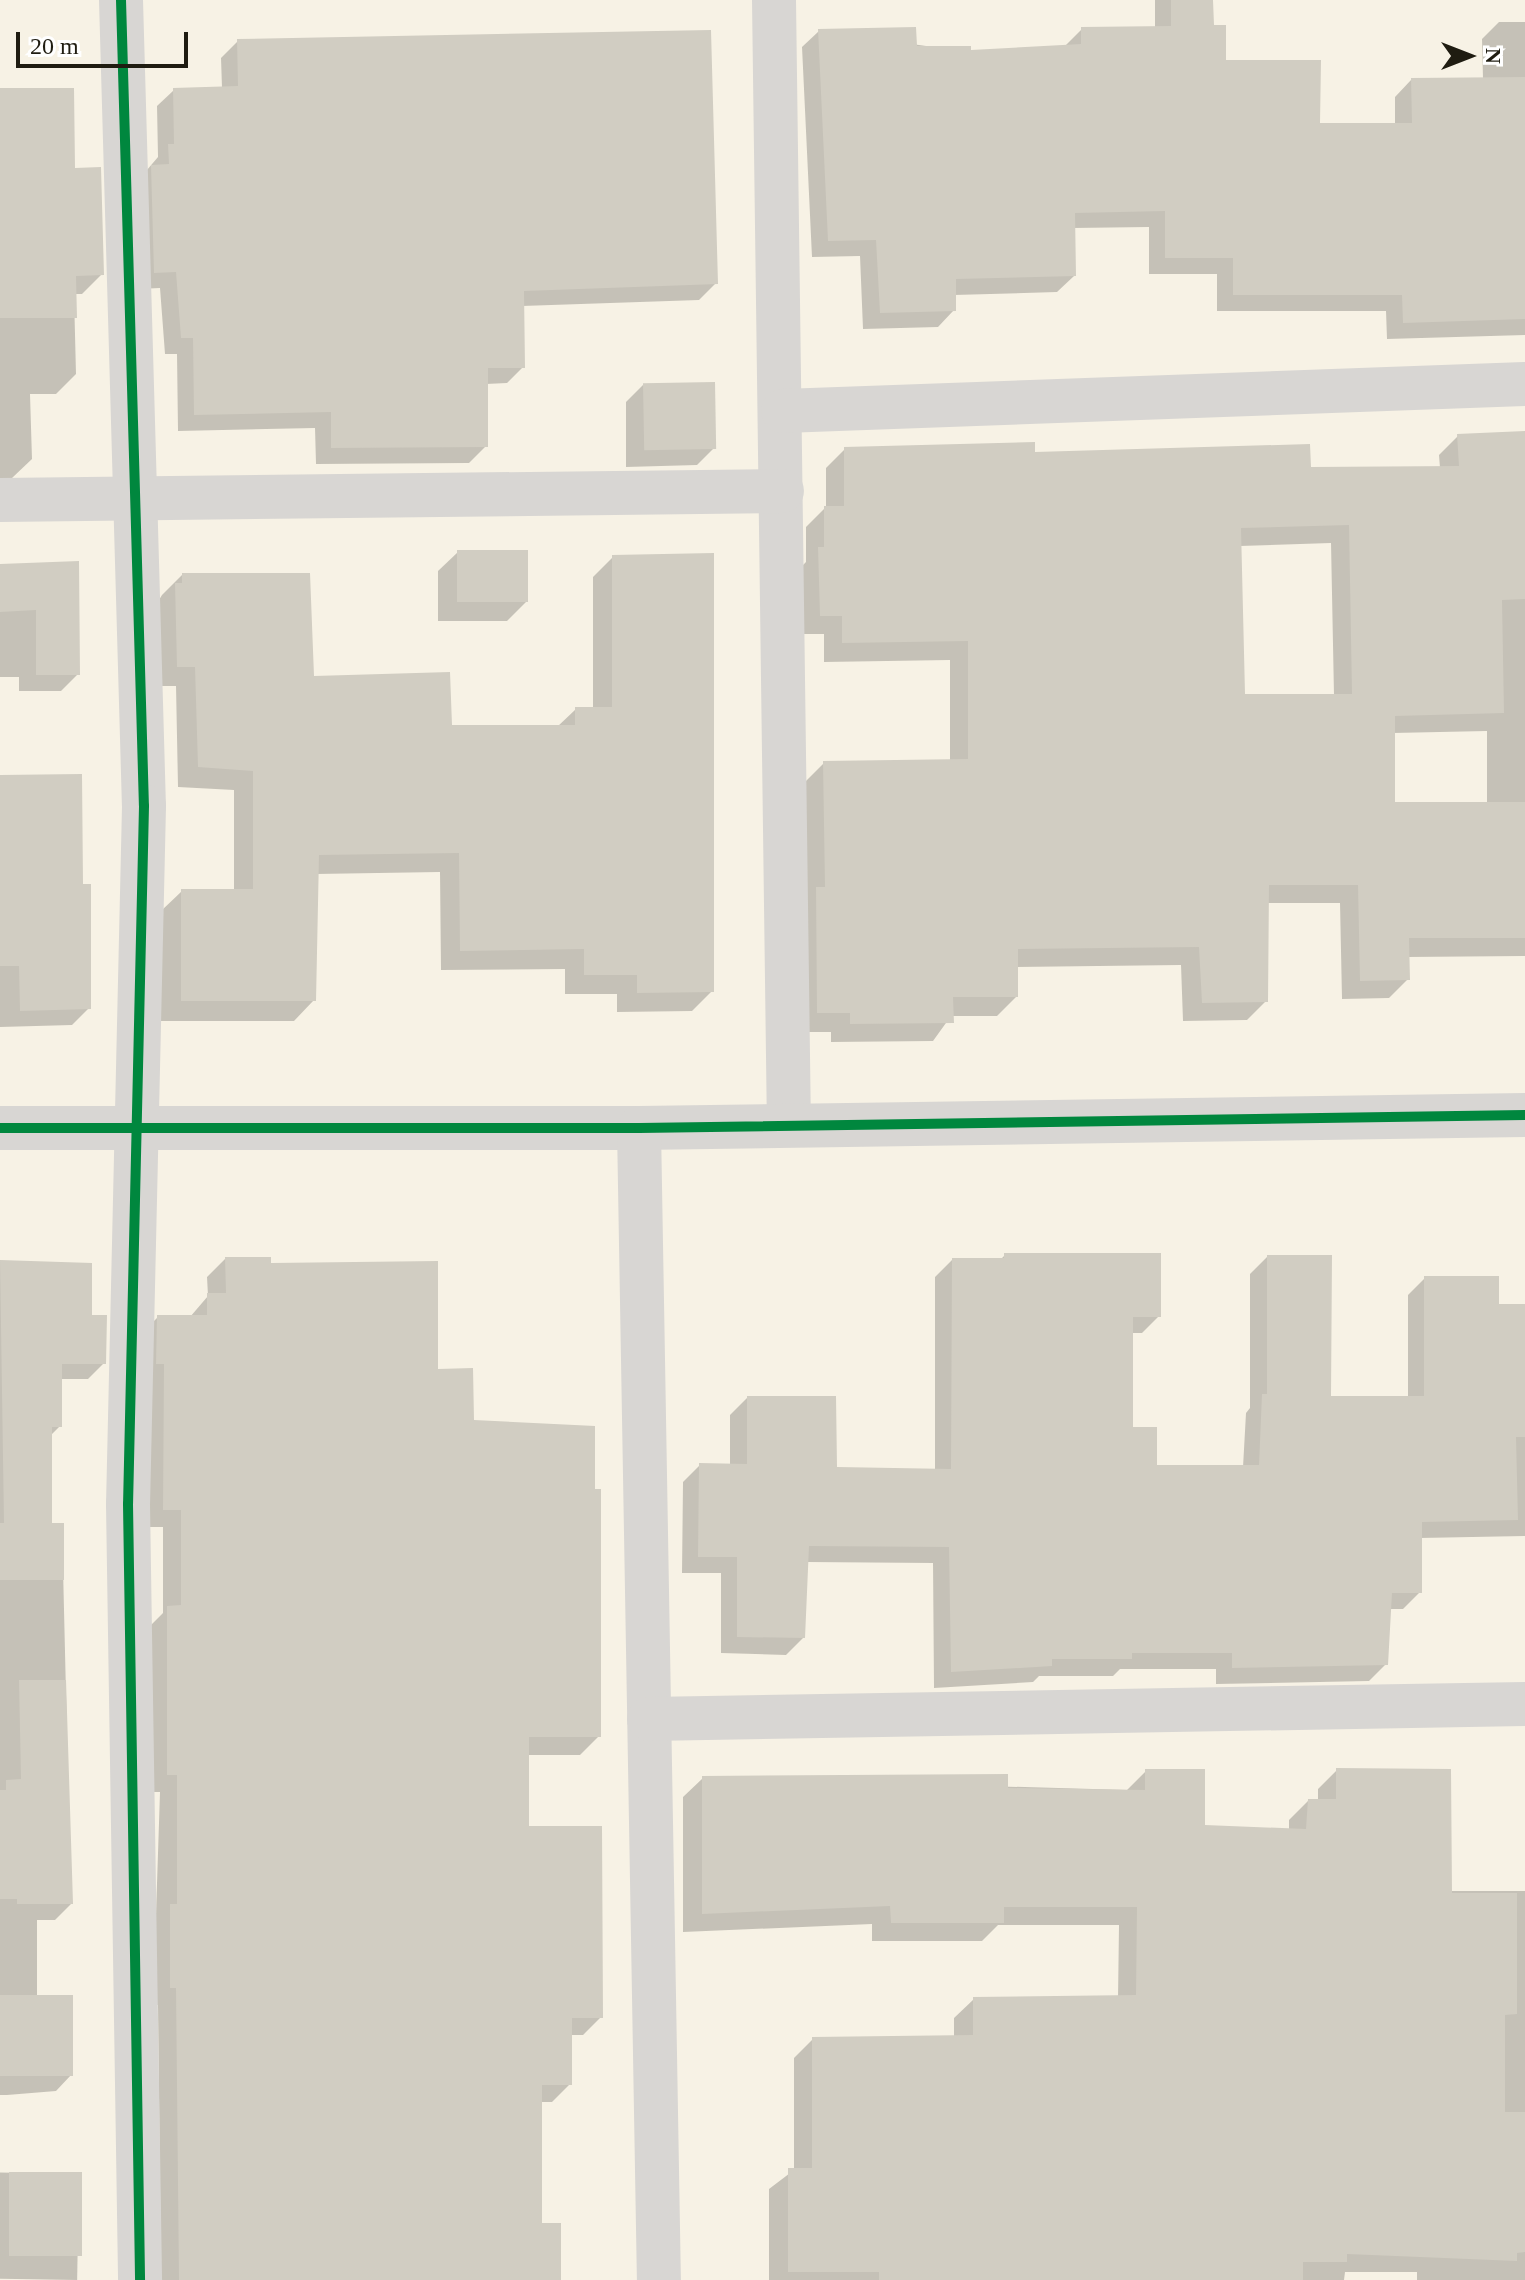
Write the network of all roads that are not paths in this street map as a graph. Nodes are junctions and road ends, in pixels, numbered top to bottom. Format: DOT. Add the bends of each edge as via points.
graph roads {
  1 [pos="121,0"];
  2 [pos="774,0"];
  3 [pos="1525,384"];
  4 [pos="783,411"];
  5 [pos="782,491"];
  6 [pos="136,497"];
  7 [pos="0,500"];
  8 [pos="1525,1115"];
  9 [pos="139,1125"];
  10 [pos="789,1125"];
  11 [pos="0,1128"];
  12 [pos="639,1128"];
  13 [pos="1525,1704"];
  14 [pos="649,1719"];
  15 [pos="140,2280"];
  16 [pos="659,2280"];
  1 -- 6 [label="street"];
  2 -- 4 [label="street"];
  3 -- 4 [label="street"];
  4 -- 5 [label="street"];
  5 -- 6 [label="street"];
  5 -- 10 [label="street"];
  6 -- 7 [label="street"];
  6 -- 9 [label="street" via="144,806"];
  8 -- 10 [label="street"];
  9 -- 11 [label="street"];
  9 -- 12 [label="street"];
  9 -- 15 [label="street" via="128,1504"];
  10 -- 12 [label="street"];
  12 -- 14 [label="street"];
  13 -- 14 [label="street"];
  14 -- 16 [label="street"];
}
